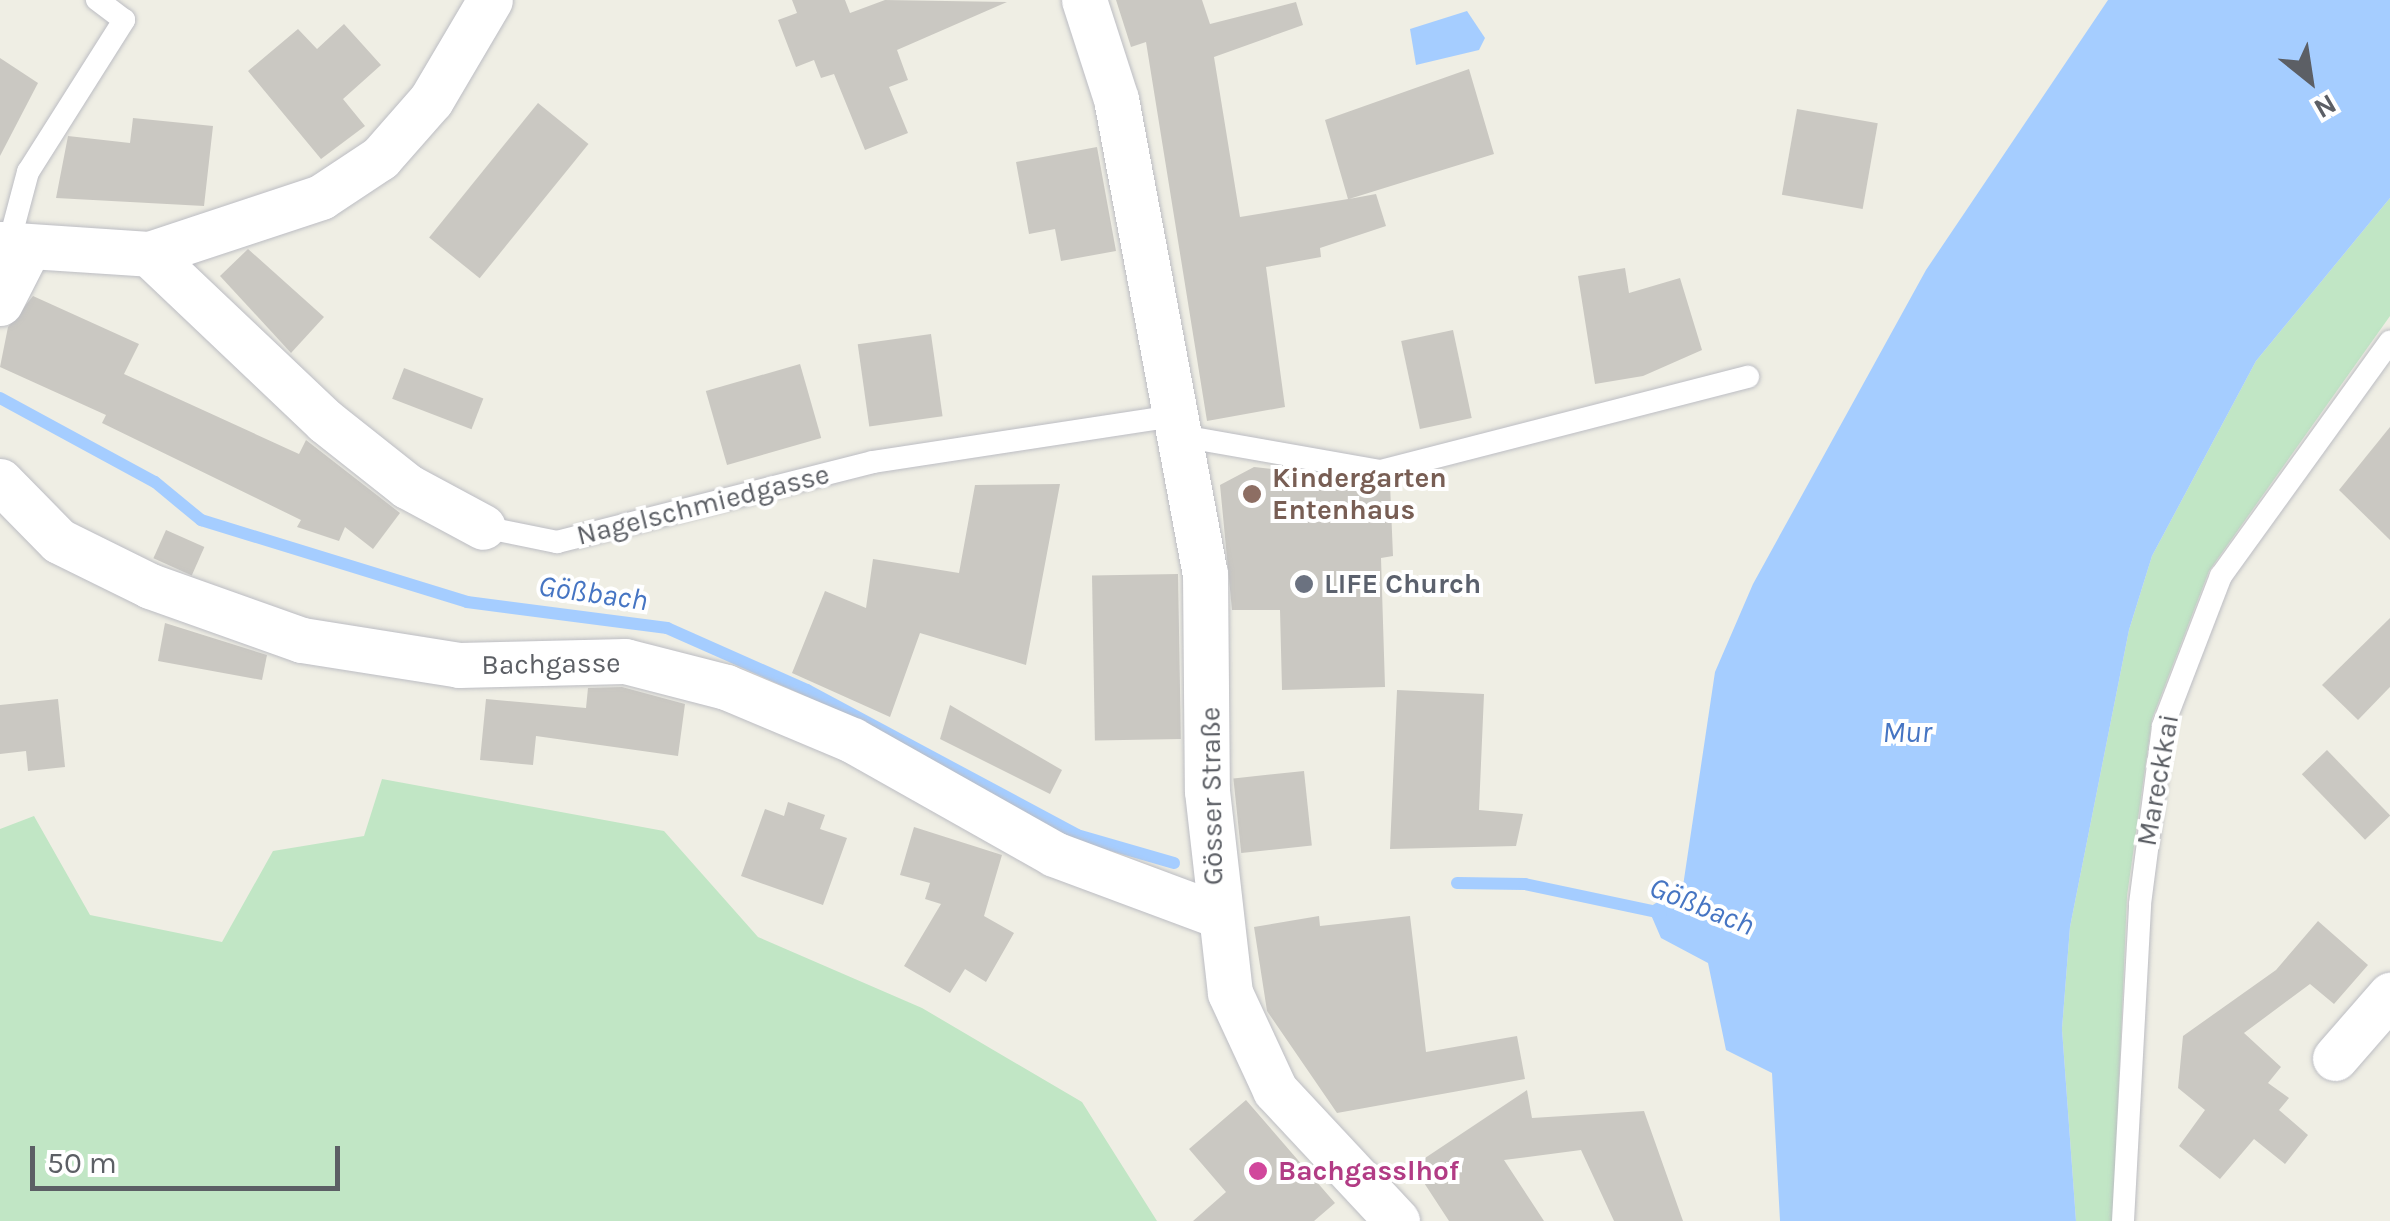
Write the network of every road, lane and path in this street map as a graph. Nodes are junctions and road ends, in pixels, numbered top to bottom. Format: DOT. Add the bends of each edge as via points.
graph roads {
  1 [pos="98,0"];
  2 [pos="490,0"];
  3 [pos="1084,0"];
  4 [pos="12,247"];
  5 [pos="150,254"];
  6 [pos="0,303"];
  7 [pos="2390,342"];
  8 [pos="1748,377"];
  9 [pos="1175,426"];
  10 [pos="0,481"];
  11 [pos="483,528"];
  12 [pos="1215,904"];
  13 [pos="2390,995"];
  14 [pos="2334,1058"];
  15 [pos="1396,1221"];
  16 [pos="2123,1221"];
  1 -- 4 [label="lane" via="124,20 28,172"];
  2 -- 5 [label="street" via="431,100 380,158 321,197"];
  3 -- 9 [label="street, Gösser Straße" via="1116,99"];
  4 -- 5 [label="street"];
  4 -- 6 [label="street"];
  5 -- 11 [label="street, Nagelschmiedgasse" via="324,420 407,486"];
  7 -- 16 [label="lane, Mareckkai" via="2220,576 2163,726 2140,904"];
  8 -- 9 [label="lane" via="1381,471"];
  9 -- 11 [label="lane, Nagelschmiedgasse" via="873,462 557,542"];
  9 -- 12 [label="street, Gösser Straße" via="1206,572"];
  10 -- 12 [label="street, Bachgasse" via="59,541 150,586 302,640 459,665 626,661 726,687 852,740 1054,854"];
  12 -- 15 [label="street, Gösser Straße" via="1256,1058"];
  13 -- 14 [label="street"];
}
